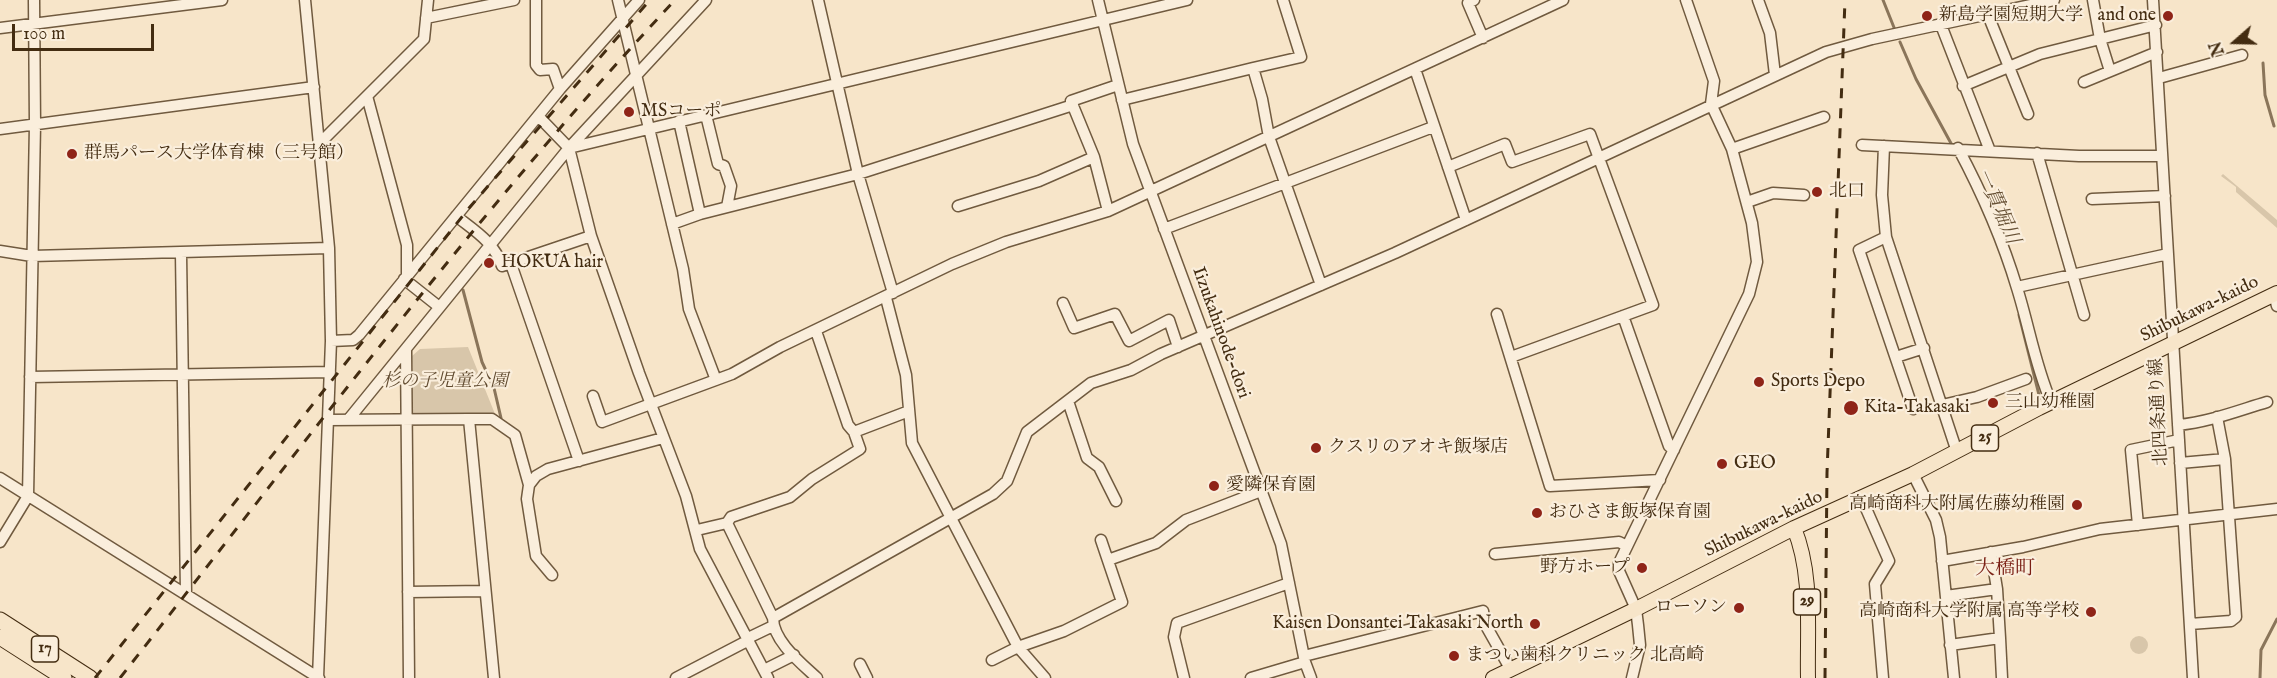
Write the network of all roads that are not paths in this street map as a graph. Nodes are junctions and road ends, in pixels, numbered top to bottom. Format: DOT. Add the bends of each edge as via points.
graph roads {
  1 [pos="34,0"];
  2 [pos="222,0"];
  3 [pos="305,0"];
  4 [pos="428,0"];
  5 [pos="514,0"];
  6 [pos="536,0"];
  7 [pos="618,0"];
  8 [pos="639,0"];
  9 [pos="706,0"];
  10 [pos="818,0"];
  11 [pos="1098,0"];
  12 [pos="1187,0"];
  13 [pos="1283,0"];
  14 [pos="1474,0"];
  15 [pos="1563,0"];
  16 [pos="1686,0"];
  17 [pos="1758,0"];
  18 [pos="2054,0"];
  19 [pos="2093,0"];
  20 [pos="2154,0"];
  21 [pos="1988,15"];
  22 [pos="426,18"];
  23 [pos="623,18"];
  24 [pos="1103,18"];
  25 [pos="34,24"];
  26 [pos="1941,25"];
  27 [pos="2156,25"];
  28 [pos="0,28"];
  29 [pos="1483,38"];
  30 [pos="2100,39"];
  31 [pos="2157,52"];
  32 [pos="2242,55"];
  33 [pos="1253,68"];
  34 [pos="2009,68"];
  35 [pos="1414,69"];
  36 [pos="2110,71"];
  37 [pos="1775,75"];
  38 [pos="637,76"];
  39 [pos="2159,78"];
  40 [pos="2084,82"];
  41 [pos="838,85"];
  42 [pos="1118,85"];
  43 [pos="1963,86"];
  44 [pos="314,87"];
  45 [pos="560,89"];
  46 [pos="367,96"];
  47 [pos="1122,100"];
  48 [pos="1711,104"];
  49 [pos="1072,105"];
  50 [pos="2028,114"];
  51 [pos="706,115"];
  52 [pos="538,116"];
  53 [pos="1824,117"];
  54 [pos="679,121"];
  55 [pos="35,125"];
  56 [pos="648,127"];
  57 [pos="1433,127"];
  58 [pos="0,129"];
  59 [pos="1269,137"];
  60 [pos="319,144"];
  61 [pos="1862,145"];
  62 [pos="1884,146"];
  63 [pos="569,148"];
  64 [pos="1954,148"];
  65 [pos="1732,149"];
  66 [pos="1990,151"];
  67 [pos="2037,153"];
  68 [pos="2162,156"];
  69 [pos="1094,157"];
  70 [pos="1600,158"];
  71 [pos="1448,168"];
  72 [pos="858,174"];
  73 [pos="1285,181"];
  74 [pos="1149,192"];
  75 [pos="1804,195"];
  76 [pos="2165,196"];
  77 [pos="2092,199"];
  78 [pos="1747,202"];
  79 [pos="958,206"];
  80 [pos="727,207"];
  81 [pos="1108,211"];
  82 [pos="700,214"];
  83 [pos="456,216"];
  84 [pos="1466,220"];
  85 [pos="672,224"];
  86 [pos="1164,229"];
  87 [pos="591,236"];
  88 [pos="1886,237"];
  89 [pos="491,243"];
  90 [pos="329,248"];
  91 [pos="0,251"];
  92 [pos="181,254"];
  93 [pos="2168,254"];
  94 [pos="32,256"];
  95 [pos="511,264"];
  96 [pos="2072,273"];
  97 [pos="405,278"];
  98 [pos="1320,285"];
  99 [pos="2017,287"];
  100 [pos="890,295"];
  101 [pos="2276,298"];
  102 [pos="1063,303"];
  103 [pos="438,306"];
  104 [pos="1497,314"];
  105 [pos="2084,315"];
  106 [pos="1623,316"];
  107 [pos="816,331"];
  108 [pos="1203,337"];
  109 [pos="331,341"];
  110 [pos="2173,342"];
  111 [pos="1178,347"];
  112 [pos="1924,348"];
  113 [pos="406,350"];
  114 [pos="1511,357"];
  115 [pos="1896,357"];
  116 [pos="330,372"];
  117 [pos="181,373"];
  118 [pos="30,377"];
  119 [pos="2026,379"];
  120 [pos="716,380"];
  121 [pos="592,396"];
  122 [pos="1068,401"];
  123 [pos="2051,402"];
  124 [pos="2267,402"];
  125 [pos="1942,405"];
  126 [pos="652,406"];
  127 [pos="1913,409"];
  128 [pos="909,411"];
  129 [pos="2217,417"];
  130 [pos="406,419"];
  131 [pos="469,419"];
  132 [pos="328,420"];
  133 [pos="348,420"];
  134 [pos="2178,425"];
  135 [pos="854,432"];
  136 [pos="663,438"];
  137 [pos="2179,440"];
  138 [pos="1674,450"];
  139 [pos="1957,452"];
  140 [pos="2225,459"];
  141 [pos="579,461"];
  142 [pos="2180,463"];
  143 [pos="1914,474"];
  144 [pos="0,478"];
  145 [pos="1660,480"];
  146 [pos="529,485"];
  147 [pos="1261,491"];
  148 [pos="28,496"];
  149 [pos="1862,497"];
  150 [pos="1116,501"];
  151 [pos="2277,509"];
  152 [pos="2228,517"];
  153 [pos="950,519"];
  154 [pos="2183,520"];
  155 [pos="727,523"];
  156 [pos="2139,525"];
  157 [pos="1794,528"];
  158 [pos="697,530"];
  159 [pos="1101,540"];
  160 [pos="0,542"];
  161 [pos="1627,546"];
  162 [pos="1991,552"];
  163 [pos="1495,554"];
  164 [pos="1108,560"];
  165 [pos="1942,561"];
  166 [pos="552,574"];
  167 [pos="1289,583"];
  168 [pos="1997,589"];
  169 [pos="485,591"];
  170 [pos="408,592"];
  171 [pos="186,593"];
  172 [pos="1946,596"];
  173 [pos="1636,609"];
  174 [pos="0,620"];
  175 [pos="773,622"];
  176 [pos="2190,624"];
  177 [pos="0,637"];
  178 [pos="2000,638"];
  179 [pos="749,639"];
  180 [pos="1950,645"];
  181 [pos="1018,646"];
  182 [pos="794,655"];
  183 [pos="1305,659"];
  184 [pos="992,660"];
  185 [pos="860,664"];
  186 [pos="766,674"];
  187 [pos="1270,675"];
  188 [pos="1503,675"];
  189 [pos="64,678"];
  190 [pos="90,678"];
  191 [pos="319,678"];
  192 [pos="409,678"];
  193 [pos="494,678"];
  194 [pos="676,678"];
  195 [pos="817,678"];
  196 [pos="867,678"];
  197 [pos="1045,678"];
  198 [pos="1184,678"];
  199 [pos="1251,678"];
  200 [pos="1311,678"];
  201 [pos="1632,678"];
  202 [pos="1808,678"];
  203 [pos="1883,678"];
  204 [pos="1954,678"];
  205 [pos="2002,678"];
  206 [pos="2193,678"];
  1 -- 25 [label="street"];
  2 -- 25 [label="street"];
  3 -- 44 [label="street"];
  4 -- 22 [label="street"];
  5 -- 22 [label="street"];
  6 -- 45 [label="street" via="536,65 540,70 553,69"];
  7 -- 23 [label="street"];
  8 -- 23 [label="street"];
  9 -- 38 [label="street"];
  10 -- 41 [label="street"];
  11 -- 24 [label="street, Iizukahinode-dori"];
  12 -- 24 [label="street"];
  13 -- 33 [label="street" via="1301,57"];
  14 -- 29 [label="street" via="1468,3"];
  15 -- 29 [label="street"];
  16 -- 48 [label="street" via="1714,81"];
  17 -- 37 [label="street" via="1770,33"];
  18 -- 21 [label="street"];
  19 -- 30 [label="street"];
  20 -- 27 [label="street, 北四条通り線"];
  21 -- 26 [label="street"];
  21 -- 34 [label="street"];
  22 -- 46 [label="street" via="424,39"];
  23 -- 38 [label="street"];
  23 -- 45 [label="street"];
  24 -- 41 [label="street"];
  24 -- 42 [label="street, Iizukahinode-dori"];
  25 -- 28 [label="street"];
  25 -- 55 [label="street"];
  26 -- 37 [label="street" via="1837,48"];
  26 -- 43 [label="street"];
  27 -- 30 [label="street"];
  27 -- 31 [label="street, 北四条通り線"];
  29 -- 35 [label="street"];
  30 -- 34 [label="street" via="2040,54"];
  30 -- 36 [label="street"];
  31 -- 36 [label="street"];
  31 -- 39 [label="street, 北四条通り線"];
  32 -- 39 [label="street"];
  33 -- 47 [label="street"];
  33 -- 59 [label="street"];
  34 -- 43 [label="street"];
  34 -- 50 [label="street"];
  35 -- 57 [label="street"];
  35 -- 59 [label="street"];
  36 -- 40 [label="street"];
  37 -- 48 [label="street"];
  38 -- 56 [label="street"];
  38 -- 63 [label="street"];
  39 -- 68 [label="street, 北四条通り線"];
  41 -- 51 [label="street"];
  41 -- 72 [label="street"];
  42 -- 47 [label="street, Iizukahinode-dori"];
  42 -- 49 [label="street" via="1071,101"];
  43 -- 66 [label="street"];
  44 -- 55 [label="street"];
  44 -- 60 [label="street"];
  45 -- 52 [label="street"];
  46 -- 60 [label="street"];
  46 -- 97 [label="street" via="407,245"];
  47 -- 74 [label="street, Iizukahinode-dori"];
  48 -- 65 [label="street"];
  48 -- 70 [label="street"];
  49 -- 69 [label="street"];
  49 -- 72 [label="street"];
  51 -- 54 [label="street"];
  51 -- 80 [label="street" via="718,164 724,166 731,186"];
  52 -- 63 [label="street"];
  52 -- 83 [label="street"];
  53 -- 65 [label="street"];
  54 -- 56 [label="street"];
  54 -- 82 [label="street"];
  55 -- 58 [label="street"];
  55 -- 94 [label="street"];
  56 -- 63 [label="street"];
  56 -- 85 [label="street"];
  57 -- 71 [label="street"];
  57 -- 73 [label="street" via="1322,171"];
  59 -- 73 [label="street"];
  59 -- 74 [label="street"];
  60 -- 90 [label="street"];
  61 -- 62 [label="street"];
  62 -- 64 [label="street"];
  62 -- 88 [label="street" via="1882,195"];
  63 -- 87 [label="street"];
  63 -- 89 [label="street"];
  64 -- 66 [label="street"];
  64 -- 99 [label="street" via="1987,201"];
  65 -- 78 [label="street"];
  66 -- 67 [label="street"];
  67 -- 68 [label="street"];
  67 -- 96 [label="street"];
  68 -- 76 [label="street, 北四条通り線"];
  69 -- 79 [label="street"];
  69 -- 81 [label="street"];
  70 -- 71 [label="street" via="1590,134 1512,162 1505,144"];
  70 -- 84 [label="street"];
  70 -- 106 [label="street" via="1653,305"];
  71 -- 84 [label="street"];
  72 -- 80 [label="street"];
  72 -- 100 [label="street"];
  73 -- 86 [label="street"];
  73 -- 98 [label="street"];
  74 -- 81 [label="street"];
  74 -- 86 [label="street, Iizukahinode-dori"];
  75 -- 78 [label="street" via="1773,193"];
  76 -- 77 [label="street"];
  76 -- 93 [label="street, 北四条通り線"];
  78 -- 138 [label="street" via="1757,262 1749,294"];
  80 -- 82 [label="street"];
  81 -- 100 [label="street" via="1006,242"];
  82 -- 85 [label="street"];
  83 -- 89 [label="street"];
  83 -- 97 [label="street"];
  84 -- 98 [label="street"];
  85 -- 120 [label="street" via="689,309"];
  86 -- 108 [label="street, Iizukahinode-dori"];
  87 -- 95 [label="street"];
  87 -- 126 [label="street"];
  88 -- 112 [label="street"];
  88 -- 115 [label="street" via="1859,250"];
  89 -- 95 [label="street" via="502,266"];
  89 -- 103 [label="street"];
  90 -- 92 [label="street"];
  90 -- 109 [label="street"];
  91 -- 94 [label="street"];
  92 -- 94 [label="street"];
  92 -- 117 [label="street"];
  93 -- 96 [label="street"];
  93 -- 110 [label="street, 北四条通り線"];
  94 -- 118 [label="street"];
  95 -- 141 [label="street"];
  96 -- 99 [label="street"];
  96 -- 105 [label="street"];
  97 -- 103 [label="street"];
  97 -- 109 [label="street" via="353,340"];
  98 -- 108 [label="street"];
  99 -- 123 [label="street"];
  100 -- 107 [label="street"];
  100 -- 128 [label="street"];
  101 -- 110 [label="main road, Shibukawa-kaido / 25"];
  102 -- 111 [label="street" via="1074,328 1115,314 1129,341 1168,320"];
  103 -- 113 [label="street"];
  104 -- 114 [label="street"];
  106 -- 114 [label="street"];
  106 -- 138 [label="street" via="1669,446"];
  107 -- 120 [label="street"];
  107 -- 135 [label="street" via="848,425"];
  108 -- 111 [label="street"];
  108 -- 147 [label="street, Iizukahinode-dori"];
  109 -- 116 [label="street"];
  110 -- 123 [label="main road, Shibukawa-kaido / 25"];
  110 -- 134 [label="street, 北四条通り線"];
  111 -- 122 [label="street" via="1131,370 1091,383"];
  112 -- 115 [label="street"];
  112 -- 125 [label="street"];
  113 -- 130 [label="street"];
  113 -- 133 [label="street"];
  114 -- 145 [label="street" via="1550,486"];
  115 -- 127 [label="street"];
  116 -- 117 [label="street"];
  116 -- 132 [label="street"];
  117 -- 118 [label="street"];
  117 -- 171 [label="street"];
  118 -- 148 [label="street"];
  119 -- 125 [label="street"];
  120 -- 126 [label="street"];
  121 -- 126 [label="street" via="602,422"];
  122 -- 150 [label="street" via="1088,458 1099,467"];
  122 -- 153 [label="street" via="1028,432 1007,481 993,494"];
  123 -- 139 [label="main road, Shibukawa-kaido / 25"];
  124 -- 129 [label="street"];
  125 -- 139 [label="street"];
  126 -- 136 [label="street"];
  128 -- 135 [label="street"];
  128 -- 153 [label="street" via="912,442"];
  129 -- 134 [label="street" via="2204,423"];
  129 -- 140 [label="street"];
  130 -- 131 [label="street"];
  130 -- 133 [label="street"];
  130 -- 170 [label="street"];
  131 -- 146 [label="street" via="492,418 515,435"];
  131 -- 169 [label="street"];
  132 -- 133 [label="street"];
  132 -- 191 [label="street"];
  134 -- 137 [label="street, 北四条通り線"];
  135 -- 155 [label="street" via="860,449 790,497 731,517"];
  136 -- 141 [label="street"];
  136 -- 158 [label="street"];
  137 -- 142 [label="street, 北四条通り線"];
  137 -- 156 [label="street" via="2131,450"];
  138 -- 145 [label="street"];
  139 -- 143 [label="main road, Shibukawa-kaido / 25"];
  140 -- 142 [label="street"];
  140 -- 152 [label="street"];
  141 -- 146 [label="street" via="548,469"];
  142 -- 154 [label="street, 北四条通り線"];
  143 -- 149 [label="main road, Shibukawa-kaido / 25"];
  143 -- 165 [label="street" via="1936,520"];
  144 -- 148 [label="street"];
  145 -- 161 [label="street"];
  146 -- 166 [label="street" via="527,500 536,556"];
  147 -- 164 [label="street" via="1186,520 1155,543"];
  147 -- 167 [label="street, Iizukahinode-dori" via="1281,544"];
  148 -- 160 [label="street"];
  148 -- 171 [label="street"];
  149 -- 157 [label="main road, Shibukawa-kaido / 25"];
  149 -- 203 [label="street" via="1889,561 1875,584"];
  151 -- 152 [label="street"];
  152 -- 154 [label="street"];
  152 -- 176 [label="street" via="2236,617 2231,621"];
  153 -- 175 [label="street"];
  153 -- 181 [label="street"];
  154 -- 156 [label="street"];
  154 -- 176 [label="street, 北四条通り線"];
  155 -- 158 [label="street"];
  155 -- 175 [label="street"];
  156 -- 162 [label="street"];
  157 -- 173 [label="main road, Shibukawa-kaido / 25"];
  157 -- 202 [label="main road, 29" via="1806,569"];
  158 -- 179 [label="street" via="709,570"];
  159 -- 164 [label="street"];
  161 -- 163 [label="street" via="1619,542"];
  161 -- 173 [label="street" via="1619,571"];
  162 -- 165 [label="street"];
  162 -- 168 [label="street"];
  164 -- 181 [label="street" via="1122,602 1064,631"];
  165 -- 172 [label="street"];
  167 -- 183 [label="street, Iizukahinode-dori"];
  167 -- 198 [label="street" via="1177,623 1174,637"];
  168 -- 172 [label="street"];
  168 -- 178 [label="street"];
  169 -- 170 [label="street"];
  169 -- 193 [label="street"];
  170 -- 192 [label="street"];
  171 -- 191 [label="street"];
  172 -- 180 [label="street"];
  173 -- 188 [label="main road, Shibukawa-kaido / 25"];
  173 -- 201 [label="street" via="1640,645"];
  174 -- 190 [label="highway, 17"];
  175 -- 179 [label="street"];
  175 -- 182 [label="street"];
  176 -- 206 [label="street, 北四条通り線"];
  177 -- 189 [label="highway, 17"];
  178 -- 180 [label="street"];
  178 -- 205 [label="street"];
  179 -- 186 [label="street"];
  179 -- 194 [label="street"];
  180 -- 204 [label="street"];
  181 -- 184 [label="street"];
  181 -- 197 [label="street"];
  182 -- 186 [label="street"];
  182 -- 195 [label="street"];
  183 -- 187 [label="street"];
  183 -- 188 [label="street" via="1483,611"];
  183 -- 200 [label="street, Iizukahinode-dori"];
  185 -- 196 [label="street"];
  187 -- 199 [label="street"];
}
